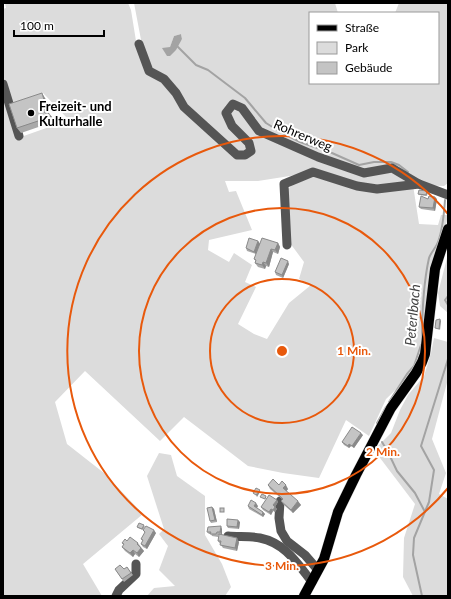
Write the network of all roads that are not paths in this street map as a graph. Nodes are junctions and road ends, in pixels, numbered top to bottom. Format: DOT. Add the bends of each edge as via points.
graph roads {
  1 [pos="139,44"];
  2 [pos="3,84"];
  3 [pos="18,136"];
  4 [pos="419,184"];
  5 [pos="448,195"];
  6 [pos="448,229"];
  7 [pos="287,245"];
  8 [pos="280,501"];
  9 [pos="228,536"];
  10 [pos="136,564"];
  11 [pos="318,570"];
  12 [pos="312,582"];
  13 [pos="116,596"];
  14 [pos="304,596"];
  1 -- 4 [label="lane, Rohrerweg" via="149,71 164,79 184,107 237,155 246,155 251,151 249,143 232,126 226,113 233,104 242,108 259,131 318,157 364,173 392,168"];
  2 -- 3 [label="lane"];
  4 -- 5 [label="lane, Rohrerweg"];
  4 -- 7 [label="lane" via="377,189 356,186 313,172 284,184"];
  6 -- 11 [label="main road" via="435,269 422,362 391,408 356,475 338,512 324,559"];
  8 -- 11 [label="lane" via="278,518 281,532"];
  9 -- 12 [label="lane" via="259,538 274,542 286,550"];
  10 -- 13 [label="lane" via="136,574"];
  11 -- 12 [label="main road"];
  12 -- 14 [label="main road"];
}
